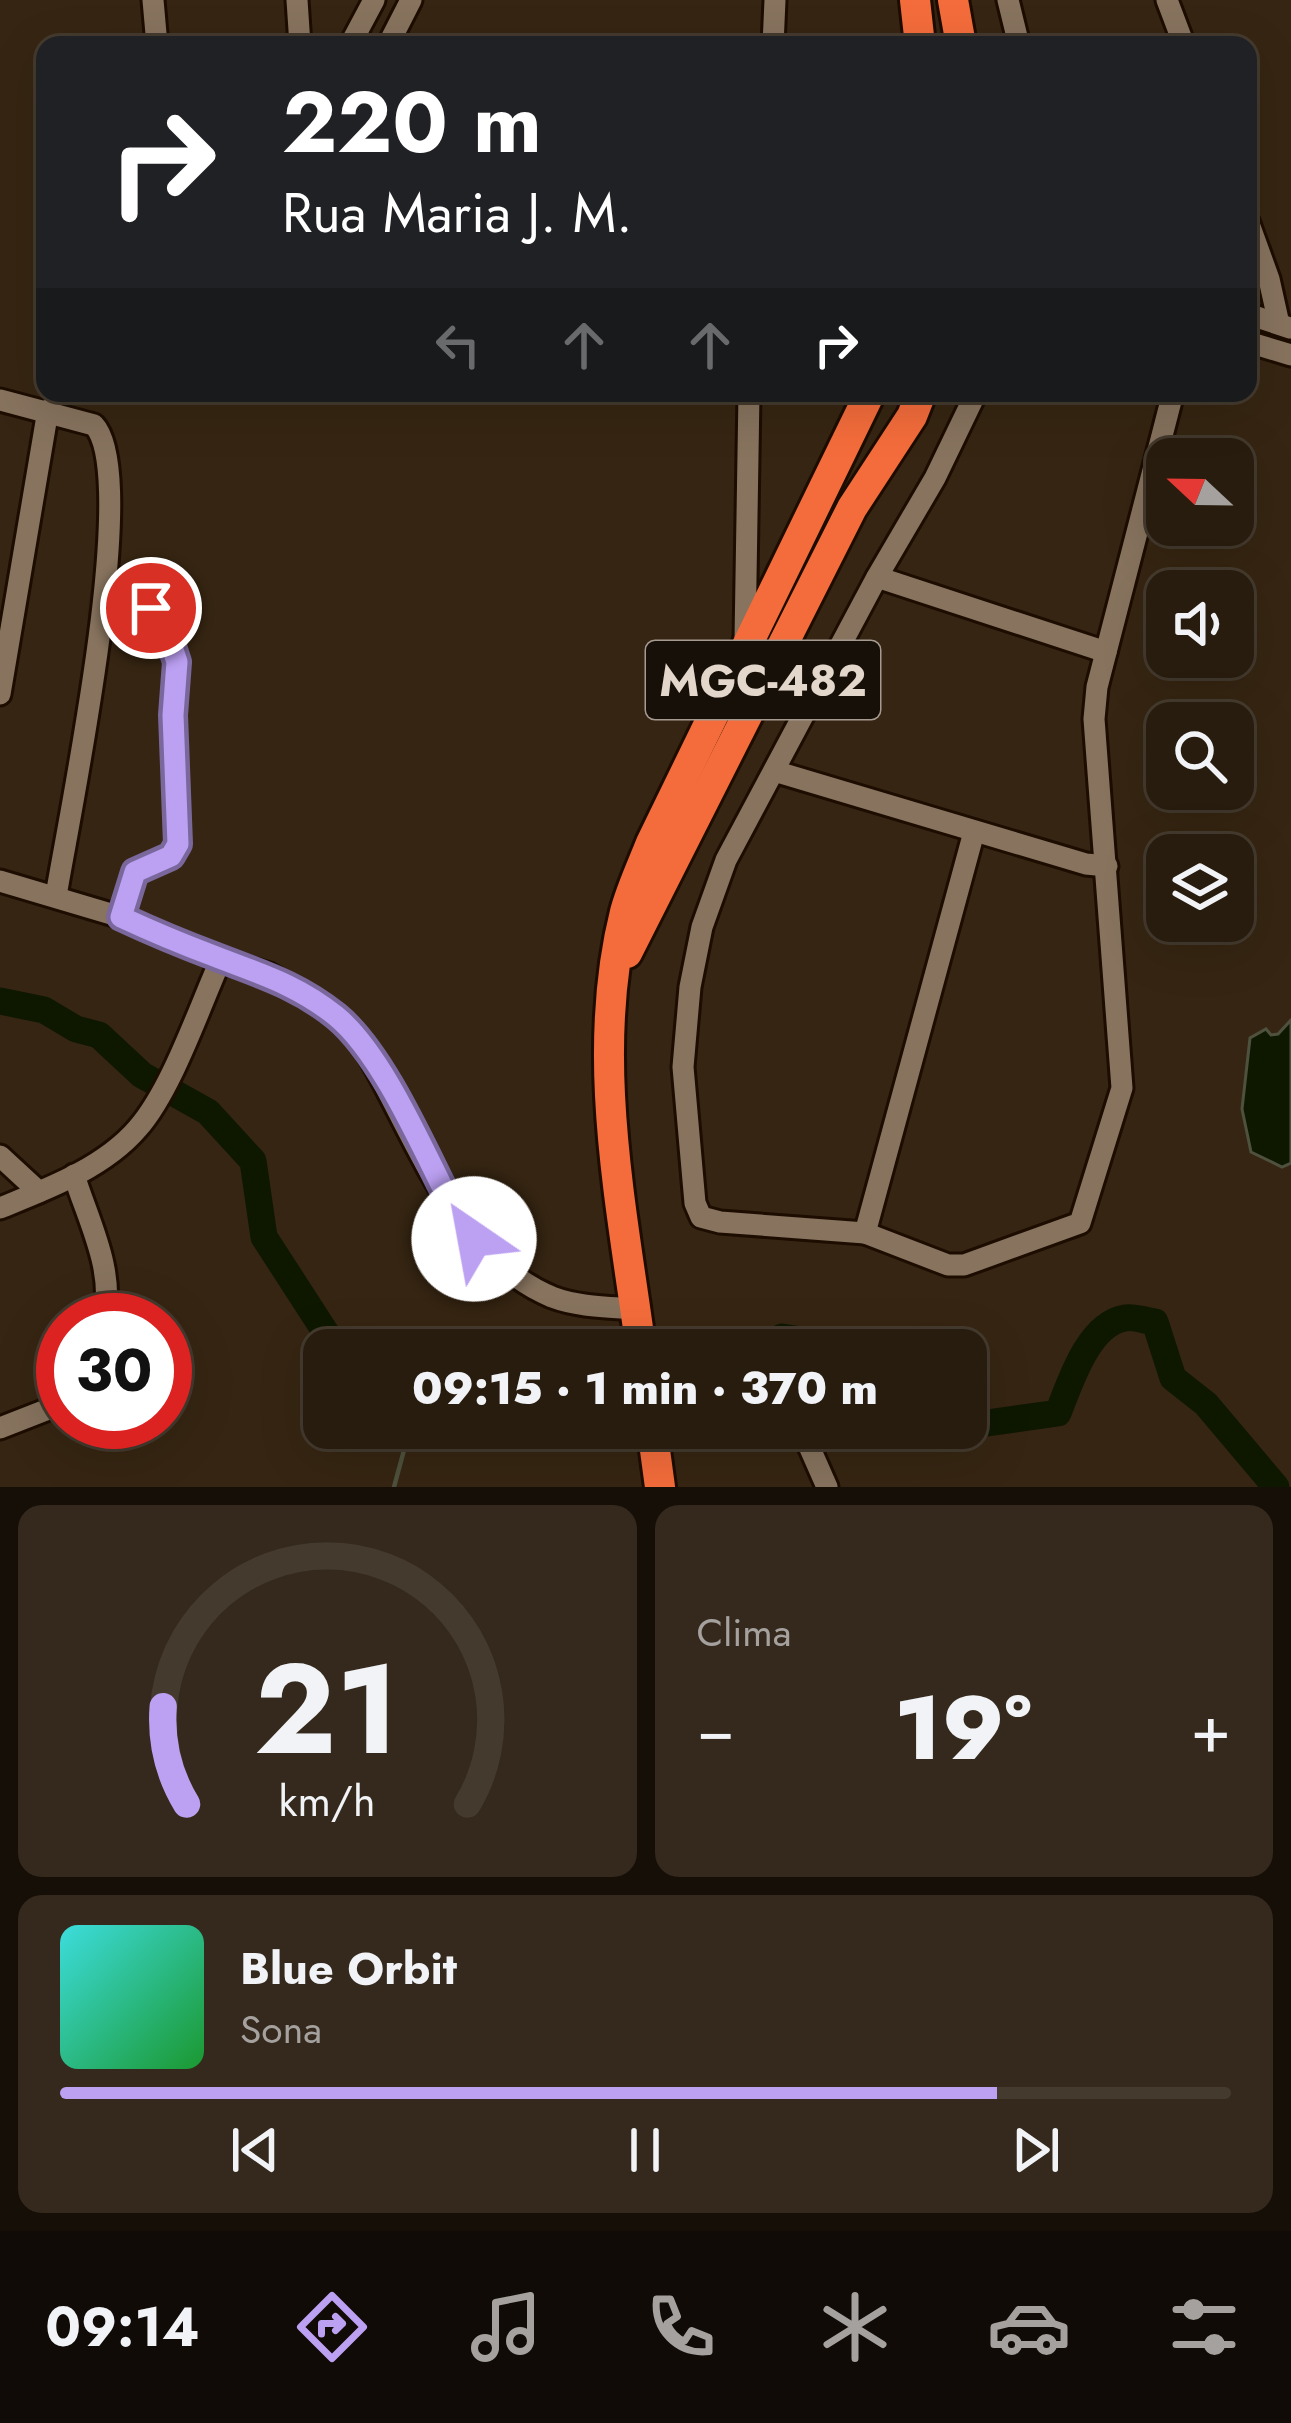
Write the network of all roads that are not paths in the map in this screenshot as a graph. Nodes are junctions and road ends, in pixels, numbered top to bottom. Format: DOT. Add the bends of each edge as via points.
graph roads {
  1 [pos="153,0"];
  2 [pos="296,0"];
  3 [pos="374,0"];
  4 [pos="411,0"];
  5 [pos="775,0"];
  6 [pos="915,0"];
  7 [pos="953,0"];
  8 [pos="1008,0"];
  9 [pos="1167,0"];
  10 [pos="156,36"];
  11 [pos="300,36"];
  12 [pos="355,36"];
  13 [pos="393,36"];
  14 [pos="773,36"];
  15 [pos="919,36"];
  16 [pos="959,36"];
  17 [pos="1017,36"];
  18 [pos="1181,36"];
  19 [pos="1258,278"];
  20 [pos="1285,326"];
  21 [pos="1257,345"];
  22 [pos="1291,355"];
  23 [pos="3,396"];
  24 [pos="749,402"];
  25 [pos="865,402"];
  26 [pos="917,402"];
  27 [pos="972,402"];
  28 [pos="1171,402"];
  29 [pos="48,410"];
  30 [pos="877,578"];
  31 [pos="105,595"];
  32 [pos="745,646"];
  33 [pos="1106,652"];
  34 [pos="0,694"];
  35 [pos="774,771"];
  36 [pos="974,832"];
  37 [pos="1107,866"];
  38 [pos="0,881"];
  39 [pos="56,896"];
  40 [pos="121,917"];
  41 [pos="221,959"];
  42 [pos="616,974"];
  43 [pos="0,1156"];
  44 [pos="74,1175"];
  45 [pos="39,1192"];
  46 [pos="0,1208"];
  47 [pos="865,1233"];
  48 [pos="107,1293"];
  49 [pos="633,1329"];
  50 [pos="639,1329"];
  51 [pos="36,1414"];
  52 [pos="0,1428"];
  53 [pos="655,1449"];
  54 [pos="810,1449"];
  55 [pos="827,1486"];
  56 [pos="660,1487"];
  57 [pos="817,1487"];
  1 -- 10 [label="street"];
  2 -- 11 [label="street"];
  3 -- 12 [label="street"];
  4 -- 13 [label="street"];
  5 -- 14 [label="street"];
  6 -- 15 [label="highway"];
  7 -- 16 [label="highway"];
  8 -- 17 [label="street"];
  9 -- 18 [label="street"];
  19 -- 20 [label="street"];
  21 -- 22 [label="street"];
  23 -- 29 [label="street"];
  24 -- 32 [label="street"];
  25 -- 32 [label="highway, MGC-482"];
  26 -- 42 [label="highway, MGC-482" via="852,508"];
  27 -- 30 [label="street"];
  28 -- 33 [label="street"];
  29 -- 31 [label="street" via="94,425 107,444"];
  29 -- 34 [label="street"];
  30 -- 33 [label="street"];
  30 -- 35 [label="street"];
  31 -- 39 [label="street"];
  31 -- 40 [label="street" via="151,608 177,662 178,844 171,856 135,872"];
  32 -- 42 [label="highway, MGC-482" via="650,843 625,911"];
  33 -- 37 [label="street" via="1094,718"];
  35 -- 36 [label="street"];
  35 -- 47 [label="street" via="726,860 694,967 683,1067 695,1203 700,1217 720,1222"];
  36 -- 37 [label="street"];
  36 -- 47 [label="street"];
  37 -- 47 [label="street" via="1122,1088 1079,1223 964,1265"];
  38 -- 39 [label="street"];
  39 -- 40 [label="street"];
  40 -- 41 [label="street"];
  41 -- 44 [label="street" via="140,1127"];
  41 -- 49 [label="street" via="269,974 359,1040 459,1220 490,1258 555,1298"];
  42 -- 50 [label="highway, MGC-482" via="609,1072"];
  43 -- 45 [label="street"];
  44 -- 45 [label="street"];
  44 -- 48 [label="street"];
  45 -- 46 [label="street"];
  51 -- 52 [label="street"];
  53 -- 56 [label="highway"];
  54 -- 55 [label="street"];
  55 -- 57 [label="street"];
}
